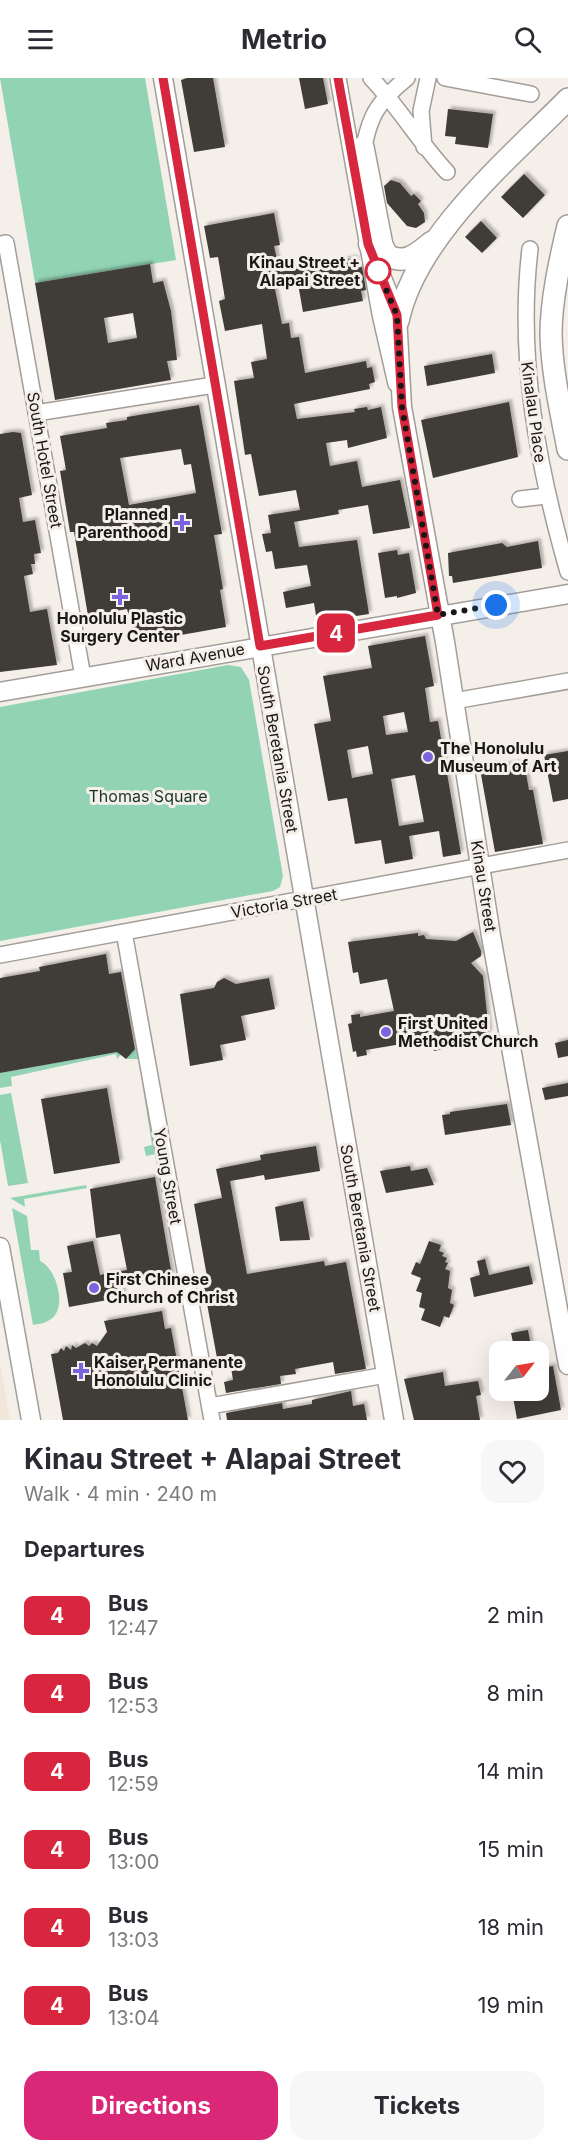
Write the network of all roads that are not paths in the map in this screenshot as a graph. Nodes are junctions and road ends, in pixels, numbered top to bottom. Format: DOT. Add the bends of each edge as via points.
graph roads {
  1 [pos="163,78"];
  2 [pos="338,78"];
  3 [pos="370,78"];
  4 [pos="407,78"];
  5 [pos="428,78"];
  6 [pos="444,78"];
  7 [pos="387,94"];
  8 [pos="531,94"];
  9 [pos="568,99"];
  10 [pos="422,112"];
  11 [pos="401,116"];
  12 [pos="363,147"];
  13 [pos="424,147"];
  14 [pos="447,172"];
  15 [pos="357,182"];
  16 [pos="568,226"];
  17 [pos="438,238"];
  18 [pos="3,244"];
  19 [pos="368,244"];
  20 [pos="530,249"];
  21 [pos="398,321"];
  22 [pos="214,385"];
  23 [pos="402,407"];
  24 [pos="36,413"];
  25 [pos="568,449"];
  26 [pos="546,496"];
  27 [pos="520,499"];
  28 [pos="568,572"];
  29 [pos="568,594"];
  30 [pos="438,615"];
  31 [pos="260,646"];
  32 [pos="83,677"];
  33 [pos="568,681"];
  34 [pos="0,692"];
  35 [pos="454,701"];
  36 [pos="568,850"];
  37 [pos="481,868"];
  38 [pos="304,899"];
  39 [pos="124,932"];
  40 [pos="0,955"];
  41 [pos="0,1247"];
  42 [pos="563,1309"];
  43 [pos="568,1365"];
  44 [pos="386,1375"];
  45 [pos="211,1413"];
  46 [pos="31,1420"];
  47 [pos="394,1420"];
  1 -- 22 [label="main road, South Beretania Street"];
  2 -- 15 [label="street, Kinau Street"];
  3 -- 7 [label="street"];
  4 -- 7 [label="street"];
  5 -- 10 [label="street"];
  6 -- 8 [label="street"];
  7 -- 11 [label="street"];
  7 -- 12 [label="street" via="372,115"];
  9 -- 17 [label="highway"];
  10 -- 11 [label="street" via="410,118"];
  10 -- 13 [label="street"];
  11 -- 13 [label="street"];
  12 -- 15 [label="street"];
  12 -- 17 [label="highway" via="371,197 387,255 403,260 413,257"];
  13 -- 14 [label="street"];
  15 -- 19 [label="street, Kinau Street"];
  16 -- 25 [label="highway" via="551,334 556,392"];
  17 -- 21 [label="highway" via="414,278"];
  18 -- 24 [label="street, South Hotel Street"];
  19 -- 21 [label="main road, Kinau Street"];
  19 -- 23 [label="street, Kinau Street"];
  20 -- 26 [label="street, Kinalau Place" via="525,295 527,376"];
  21 -- 23 [label="main road, Kinau Street"];
  22 -- 24 [label="street"];
  22 -- 31 [label="main road, South Beretania Street"];
  23 -- 30 [label="main road, Kinau Street"];
  24 -- 32 [label="street, South Hotel Street"];
  26 -- 27 [label="street"];
  26 -- 28 [label="street, Kinalau Place"];
  29 -- 30 [label="main road, Ward Avenue"];
  30 -- 31 [label="main road, Ward Avenue"];
  30 -- 35 [label="main road, Kinau Street"];
  31 -- 32 [label="main road, Ward Avenue"];
  31 -- 38 [label="main road, South Beretania Street"];
  32 -- 34 [label="main road, Ward Avenue"];
  33 -- 35 [label="street"];
  35 -- 37 [label="main road, Kinau Street"];
  36 -- 37 [label="street, Victoria Street"];
  37 -- 38 [label="street, Victoria Street"];
  37 -- 42 [label="main road, Kinau Street"];
  38 -- 39 [label="street, Victoria Street"];
  38 -- 44 [label="main road, South Beretania Street"];
  39 -- 40 [label="street, Victoria Street"];
  39 -- 45 [label="street, Young Street"];
  41 -- 46 [label="main road"];
  42 -- 43 [label="main road, Kinau Street"];
  44 -- 45 [label="street"];
  44 -- 47 [label="main road, South Beretania Street"];
}
